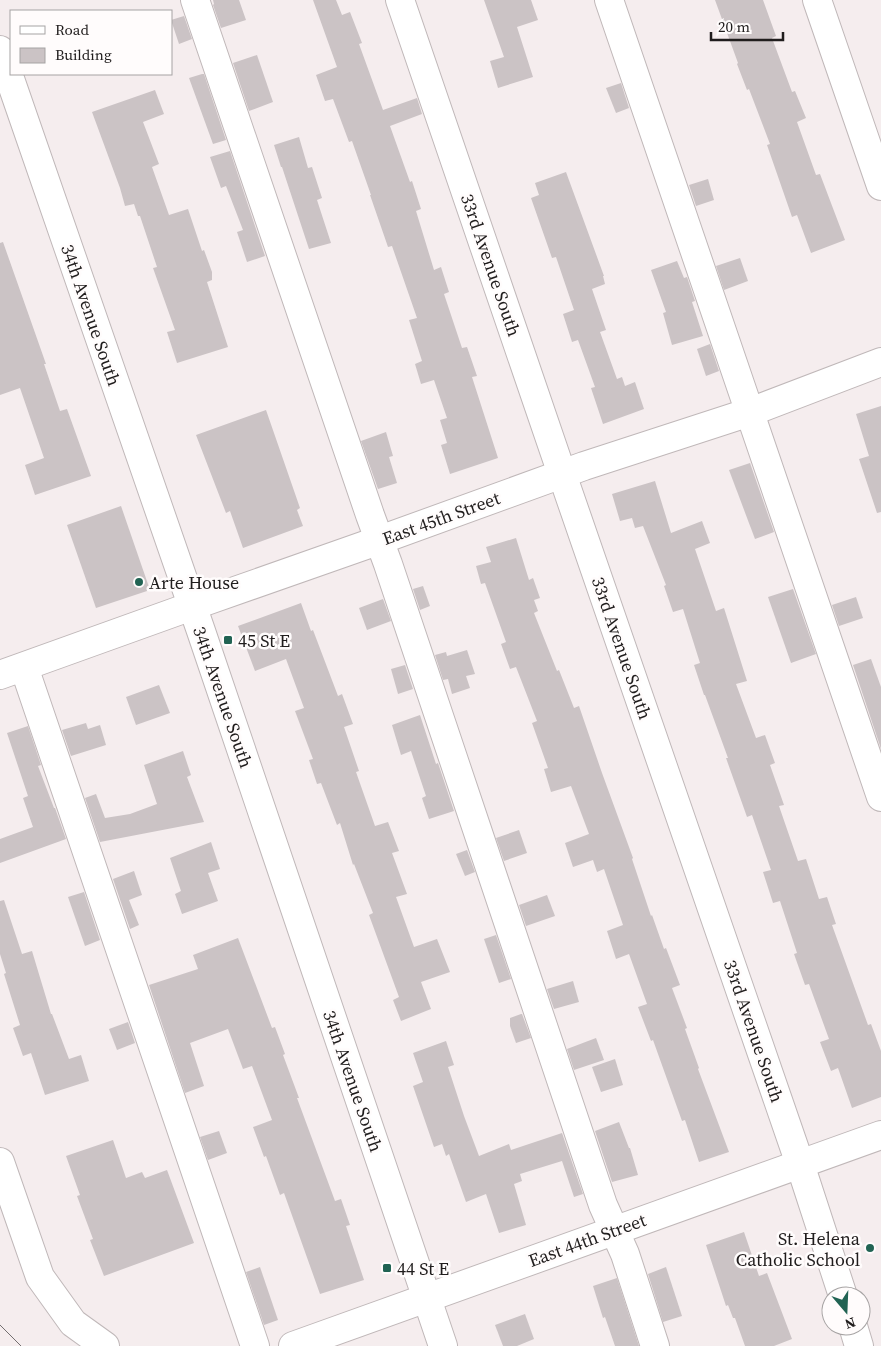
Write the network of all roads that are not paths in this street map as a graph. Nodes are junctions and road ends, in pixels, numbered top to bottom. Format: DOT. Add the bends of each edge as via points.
graph roads {
  1 [pos="195,0"];
  2 [pos="400,0"];
  3 [pos="609,0"];
  4 [pos="817,0"];
  5 [pos="0,50"];
  6 [pos="881,186"];
  7 [pos="881,362"];
  8 [pos="750,412"];
  9 [pos="562,474"];
  10 [pos="380,540"];
  11 [pos="192,606"];
  12 [pos="12,671"];
  13 [pos="881,797"];
  14 [pos="881,1135"];
  15 [pos="0,1162"];
  16 [pos="800,1164"];
  17 [pos="614,1230"];
  18 [pos="840,1286"];
  19 [pos="426,1298"];
  20 [pos="105,1346"];
  21 [pos="255,1346"];
  22 [pos="293,1346"];
  23 [pos="443,1346"];
  24 [pos="656,1346"];
  1 -- 10 [label="street"];
  2 -- 9 [label="street, 33rd Avenue South"];
  3 -- 8 [label="street"];
  4 -- 6 [label="street"];
  5 -- 11 [label="street, 34th Avenue South"];
  7 -- 8 [label="street, East 45th Street"];
  8 -- 9 [label="street, East 45th Street"];
  8 -- 13 [label="street"];
  9 -- 10 [label="street, East 45th Street"];
  9 -- 16 [label="street, 33rd Avenue South"];
  10 -- 11 [label="street, East 45th Street"];
  10 -- 17 [label="street"];
  11 -- 12 [label="street, East 45th Street"];
  11 -- 19 [label="street, 34th Avenue South"];
  12 -- 21 [label="street"];
  14 -- 16 [label="street, East 44th Street"];
  15 -- 20 [label="street" via="40,1277 73,1324"];
  16 -- 17 [label="street, East 44th Street"];
  16 -- 18 [label="street, 33rd Avenue South"];
  17 -- 19 [label="street, East 44th Street"];
  17 -- 24 [label="street"];
  19 -- 22 [label="street, East 44th Street"];
  19 -- 23 [label="street, 34th Avenue South"];
}
